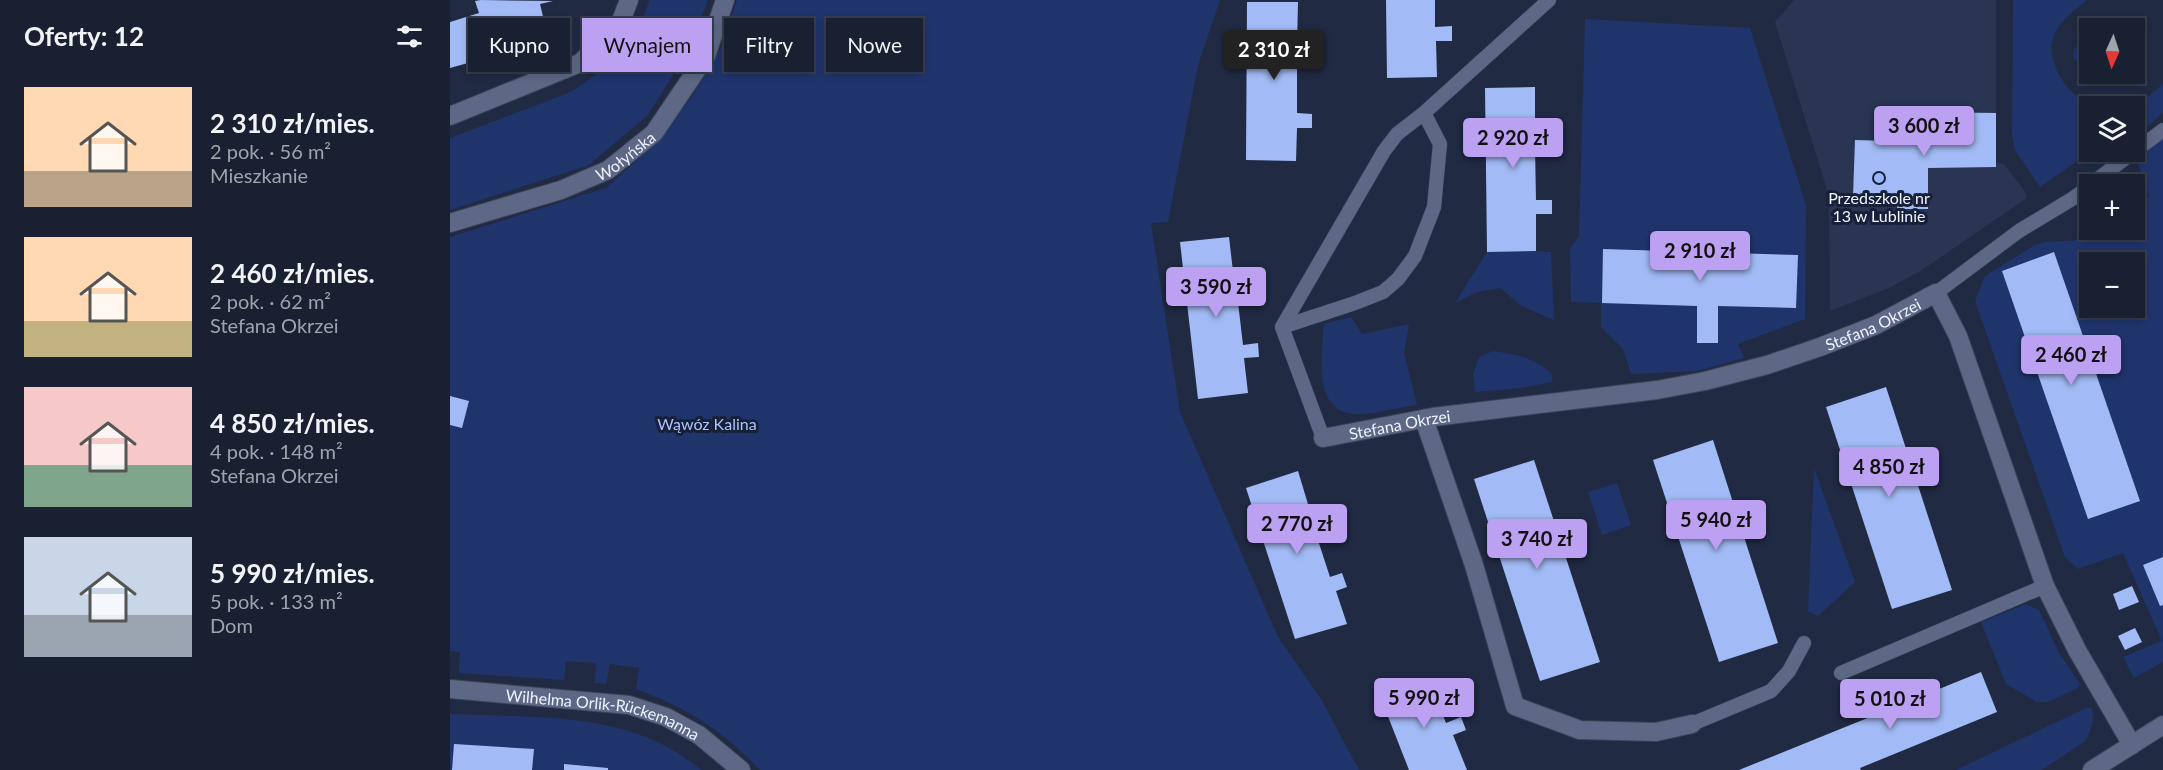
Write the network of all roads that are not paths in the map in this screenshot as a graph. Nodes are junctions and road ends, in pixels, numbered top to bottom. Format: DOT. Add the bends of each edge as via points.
graph roads {
  1 [pos="629,0"];
  2 [pos="725,0"];
  3 [pos="1549,0"];
  4 [pos="1424,113"];
  5 [pos="450,116"];
  6 [pos="2163,130"];
  7 [pos="2105,174"];
  8 [pos="2079,194"];
  9 [pos="450,223"];
  10 [pos="1936,293"];
  11 [pos="1282,327"];
  12 [pos="1424,419"];
  13 [pos="1323,438"];
  14 [pos="2045,586"];
  15 [pos="1804,644"];
  16 [pos="1841,673"];
  17 [pos="450,689"];
  18 [pos="1692,724"];
  19 [pos="2163,725"];
  20 [pos="2163,735"];
  21 [pos="2132,746"];
  22 [pos="741,770"];
  23 [pos="2092,770"];
  1 -- 5 [label="street" via="619,26 580,63"];
  2 -- 9 [label="street, Wołyńska" via="706,56 654,133 636,148 608,170 561,190"];
  3 -- 4 [label="lane"];
  4 -- 11 [label="lane" via="1397,134 1384,151"];
  4 -- 11 [label="lane" via="1440,144 1434,207 1415,256 1383,292"];
  6 -- 7 [label="lane"];
  8 -- 10 [label="lane" via="2019,231"];
  10 -- 12 [label="street, Stefana Okrzei" via="1876,325 1820,347 1705,381"];
  10 -- 14 [label="street, Stefana Okrzei" via="1958,336"];
  11 -- 13 [label="lane"];
  12 -- 13 [label="street, Stefana Okrzei"];
  12 -- 18 [label="street" via="1474,565 1515,706 1580,730 1656,732"];
  14 -- 16 [label="lane"];
  14 -- 21 [label="street, Stefana Okrzei"];
  15 -- 18 [label="lane" via="1790,671 1771,691"];
  17 -- 22 [label="street, Wilhelma Orlik-Rückemanna" via="629,705 666,717 699,735"];
  19 -- 21 [label="street"];
  20 -- 21 [label="street"];
  21 -- 23 [label="street"];
}
